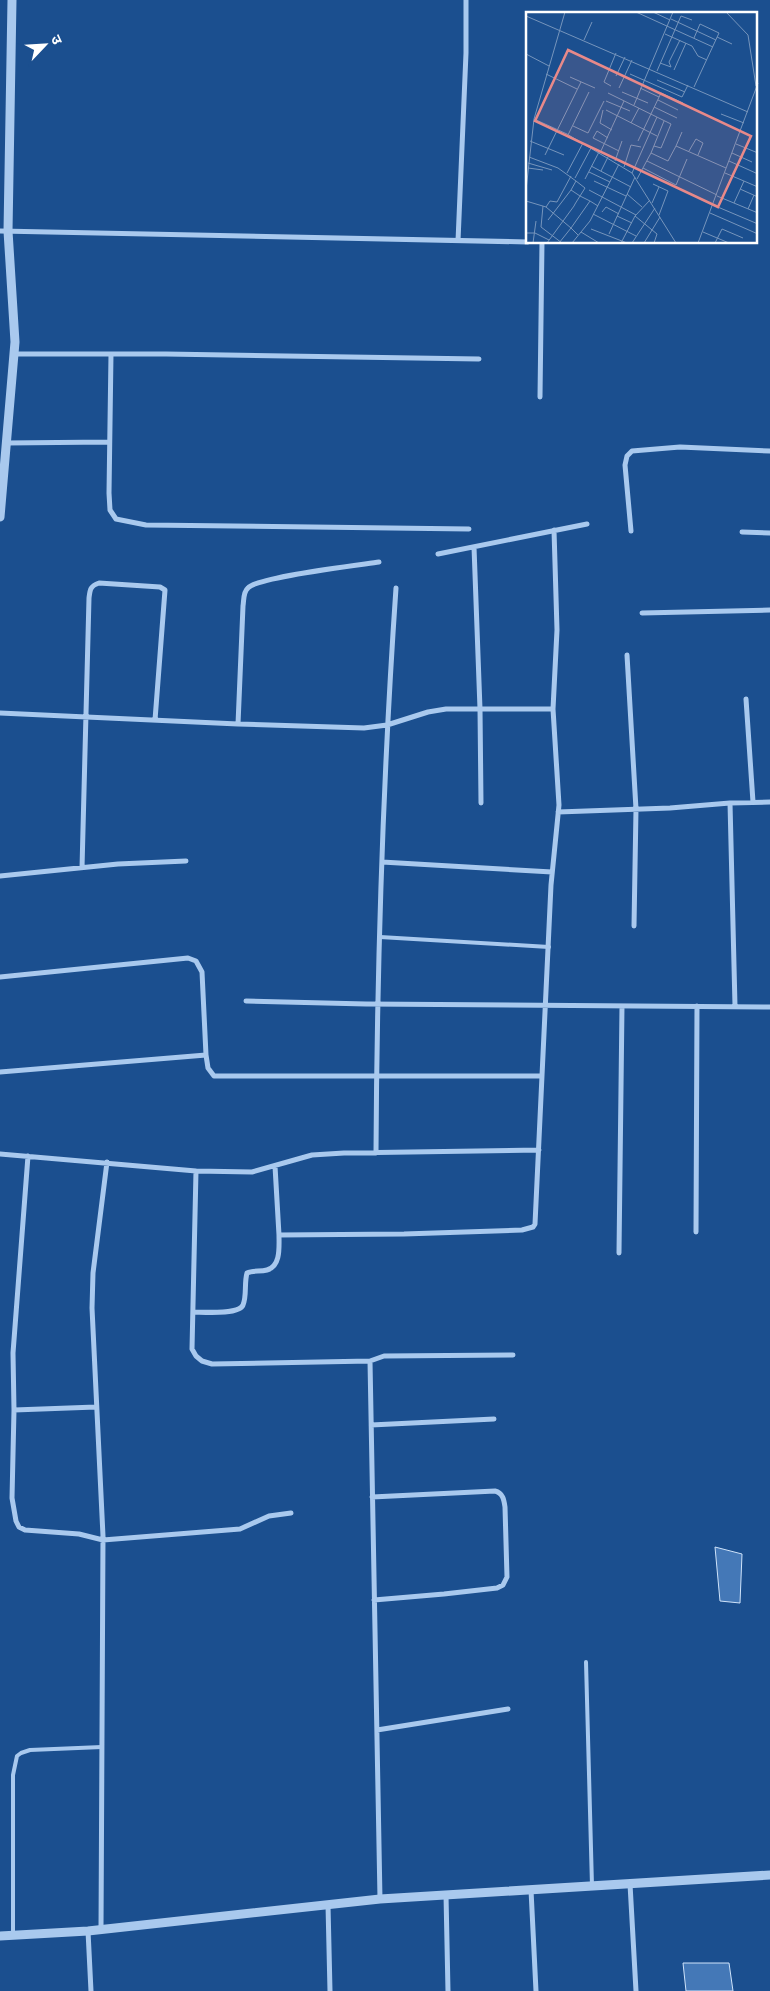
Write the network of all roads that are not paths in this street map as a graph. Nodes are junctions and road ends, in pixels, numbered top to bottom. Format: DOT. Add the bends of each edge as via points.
graph roads {
  1 [pos="12,0"];
  2 [pos="466,0"];
  3 [pos="4,231"];
  4 [pos="458,241"];
  5 [pos="526,242"];
  6 [pos="542,244"];
  7 [pos="14,354"];
  8 [pos="111,354"];
  9 [pos="479,359"];
  10 [pos="540,396"];
  11 [pos="110,442"];
  12 [pos="6,443"];
  13 [pos="770,451"];
  14 [pos="0,517"];
  15 [pos="587,524"];
  16 [pos="469,529"];
  17 [pos="554,530"];
  18 [pos="631,531"];
  19 [pos="742,532"];
  20 [pos="770,533"];
  21 [pos="474,546"];
  22 [pos="438,554"];
  23 [pos="380,562"];
  24 [pos="396,588"];
  25 [pos="770,610"];
  26 [pos="642,614"];
  27 [pos="627,655"];
  28 [pos="746,699"];
  29 [pos="480,709"];
  30 [pos="553,709"];
  31 [pos="0,713"];
  32 [pos="86,717"];
  33 [pos="155,720"];
  34 [pos="238,724"];
  35 [pos="387,725"];
  36 [pos="753,802"];
  37 [pos="770,802"];
  38 [pos="481,803"];
  39 [pos="730,803"];
  40 [pos="636,809"];
  41 [pos="558,812"];
  42 [pos="186,861"];
  43 [pos="382,862"];
  44 [pos="82,868"];
  45 [pos="552,872"];
  46 [pos="0,876"];
  47 [pos="634,926"];
  48 [pos="380,938"];
  49 [pos="549,947"];
  50 [pos="0,976"];
  51 [pos="246,1001"];
  52 [pos="377,1004"];
  53 [pos="546,1006"];
  54 [pos="622,1006"];
  55 [pos="697,1006"];
  56 [pos="735,1006"];
  57 [pos="770,1007"];
  58 [pos="206,1055"];
  59 [pos="0,1072"];
  60 [pos="376,1075"];
  61 [pos="542,1076"];
  62 [pos="539,1150"];
  63 [pos="376,1153"];
  64 [pos="0,1154"];
  65 [pos="28,1156"];
  66 [pos="107,1162"];
  67 [pos="275,1166"];
  68 [pos="196,1171"];
  69 [pos="696,1232"];
  70 [pos="279,1235"];
  71 [pos="619,1253"];
  72 [pos="193,1312"];
  73 [pos="514,1355"];
  74 [pos="370,1361"];
  75 [pos="96,1407"];
  76 [pos="14,1410"];
  77 [pos="494,1419"];
  78 [pos="371,1424"];
  79 [pos="372,1498"];
  80 [pos="291,1513"];
  81 [pos="103,1540"];
  82 [pos="374,1600"];
  83 [pos="586,1662"];
  84 [pos="508,1709"];
  85 [pos="377,1730"];
  86 [pos="102,1747"];
  87 [pos="770,1875"];
  88 [pos="630,1884"];
  89 [pos="592,1886"];
  90 [pos="531,1890"];
  91 [pos="446,1895"];
  92 [pos="380,1899"];
  93 [pos="328,1905"];
  94 [pos="102,1930"];
  95 [pos="88,1931"];
  96 [pos="13,1935"];
  97 [pos="0,1936"];
  98 [pos="91,1991"];
  99 [pos="330,1991"];
  100 [pos="448,1991"];
  101 [pos="536,1991"];
  102 [pos="636,1991"];
  1 -- 3 [label="street"];
  2 -- 4 [label="street"];
  3 -- 4 [label="street"];
  3 -- 7 [label="street"];
  4 -- 5 [label="street"];
  6 -- 10 [label="street"];
  7 -- 8 [label="street"];
  7 -- 12 [label="street"];
  8 -- 9 [label="street"];
  8 -- 11 [label="street"];
  11 -- 12 [label="street"];
  11 -- 16 [label="street" via="110,510 116,519 146,525"];
  12 -- 14 [label="street"];
  13 -- 18 [label="street" via="680,447 632,451 626,456 625,465"];
  15 -- 17 [label="street"];
  17 -- 21 [label="street"];
  17 -- 30 [label="street" via="557,630"];
  19 -- 20 [label="street"];
  21 -- 22 [label="street"];
  21 -- 29 [label="street"];
  23 -- 34 [label="street" via="290,575 248,586 243,606"];
  24 -- 35 [label="street"];
  25 -- 26 [label="street"];
  27 -- 40 [label="street"];
  28 -- 36 [label="street"];
  29 -- 30 [label="street"];
  29 -- 35 [label="street" via="428,712"];
  29 -- 38 [label="street"];
  30 -- 41 [label="street"];
  31 -- 32 [label="street"];
  32 -- 33 [label="street"];
  32 -- 33 [label="street" via="90,589 99,583 165,590"];
  32 -- 44 [label="street"];
  33 -- 34 [label="street"];
  34 -- 35 [label="street" via="364,728"];
  35 -- 43 [label="street"];
  36 -- 37 [label="street"];
  36 -- 39 [label="street"];
  39 -- 40 [label="street"];
  39 -- 56 [label="street"];
  40 -- 41 [label="street"];
  40 -- 47 [label="street"];
  41 -- 45 [label="street"];
  42 -- 44 [label="street"];
  43 -- 45 [label="street"];
  43 -- 48 [label="street"];
  44 -- 46 [label="street"];
  45 -- 49 [label="street"];
  48 -- 49 [label="lane"];
  48 -- 52 [label="street"];
  49 -- 53 [label="street"];
  50 -- 58 [label="street" via="188,958 196,961 202,972"];
  51 -- 52 [label="street"];
  52 -- 53 [label="street"];
  52 -- 60 [label="street"];
  53 -- 54 [label="street"];
  53 -- 61 [label="street"];
  54 -- 55 [label="street"];
  54 -- 71 [label="street"];
  55 -- 56 [label="street"];
  55 -- 69 [label="street"];
  56 -- 57 [label="street"];
  58 -- 59 [label="street"];
  58 -- 60 [label="street" via="208,1068 214,1076"];
  60 -- 61 [label="street"];
  60 -- 63 [label="street"];
  61 -- 62 [label="street"];
  62 -- 63 [label="street"];
  62 -- 70 [label="street" via="536,1224 529,1229"];
  63 -- 67 [label="street" via="312,1155"];
  64 -- 65 [label="street"];
  65 -- 66 [label="street"];
  65 -- 76 [label="street" via="13,1353"];
  66 -- 68 [label="street"];
  66 -- 75 [label="street" via="93,1273"];
  67 -- 68 [label="street" via="252,1172"];
  67 -- 70 [label="street"];
  68 -- 72 [label="street"];
  70 -- 72 [label="street" via="274,1266 247,1273 240,1309"];
  72 -- 74 [label="street" via="192,1349 202,1361 212,1364"];
  73 -- 74 [label="street" via="384,1356"];
  74 -- 78 [label="street"];
  75 -- 76 [label="street"];
  75 -- 81 [label="street"];
  76 -- 81 [label="street" via="12,1498 19,1527"];
  77 -- 78 [label="street"];
  78 -- 79 [label="street"];
  79 -- 82 [label="street"];
  79 -- 82 [label="street" via="495,1491 501,1494 506,1507 507,1577 503,1585"];
  80 -- 81 [label="street" via="269,1516 240,1529"];
  81 -- 86 [label="street"];
  82 -- 85 [label="street"];
  83 -- 89 [label="lane"];
  84 -- 85 [label="street"];
  85 -- 92 [label="street"];
  86 -- 94 [label="street"];
  86 -- 96 [label="lane" via="30,1750 17,1756 12,1775"];
  87 -- 88 [label="street"];
  88 -- 89 [label="street"];
  88 -- 102 [label="street"];
  89 -- 90 [label="street"];
  90 -- 91 [label="street"];
  90 -- 101 [label="street"];
  91 -- 92 [label="street"];
  91 -- 100 [label="street"];
  92 -- 93 [label="street"];
  93 -- 94 [label="street"];
  93 -- 99 [label="street"];
  94 -- 95 [label="street"];
  95 -- 96 [label="street"];
  95 -- 98 [label="street"];
  96 -- 97 [label="street"];
}
